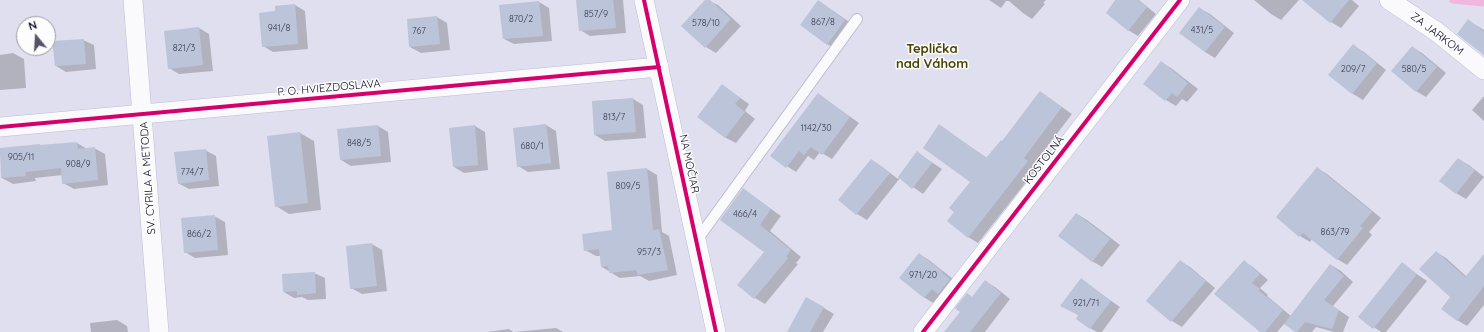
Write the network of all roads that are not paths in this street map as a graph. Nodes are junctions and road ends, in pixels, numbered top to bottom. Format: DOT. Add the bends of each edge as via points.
graph roads {
  1 [pos="133,0"];
  2 [pos="644,0"];
  3 [pos="1180,0"];
  4 [pos="1390,0"];
  5 [pos="858,19"];
  6 [pos="659,67"];
  7 [pos="1484,70"];
  8 [pos="143,114"];
  9 [pos="0,126"];
  10 [pos="697,240"];
  11 [pos="159,332"];
  12 [pos="716,332"];
  13 [pos="923,332"];
  1 -- 8 [label="street, SV. CYRILA A METODA"];
  2 -- 6 [label="street, NA MOČIAR"];
  3 -- 13 [label="street, KOSTOLNÁ"];
  4 -- 7 [label="street, ZA JARKOM" via="1437,32"];
  5 -- 10 [label="lane"];
  6 -- 8 [label="street, P. O. HVIEZDOSLAVA"];
  6 -- 10 [label="street, NA MOČIAR"];
  8 -- 9 [label="street, P. O. HVIEZDOSLAVA"];
  8 -- 11 [label="street, SV. CYRILA A METODA"];
  10 -- 12 [label="street, NA MOČIAR"];
}
